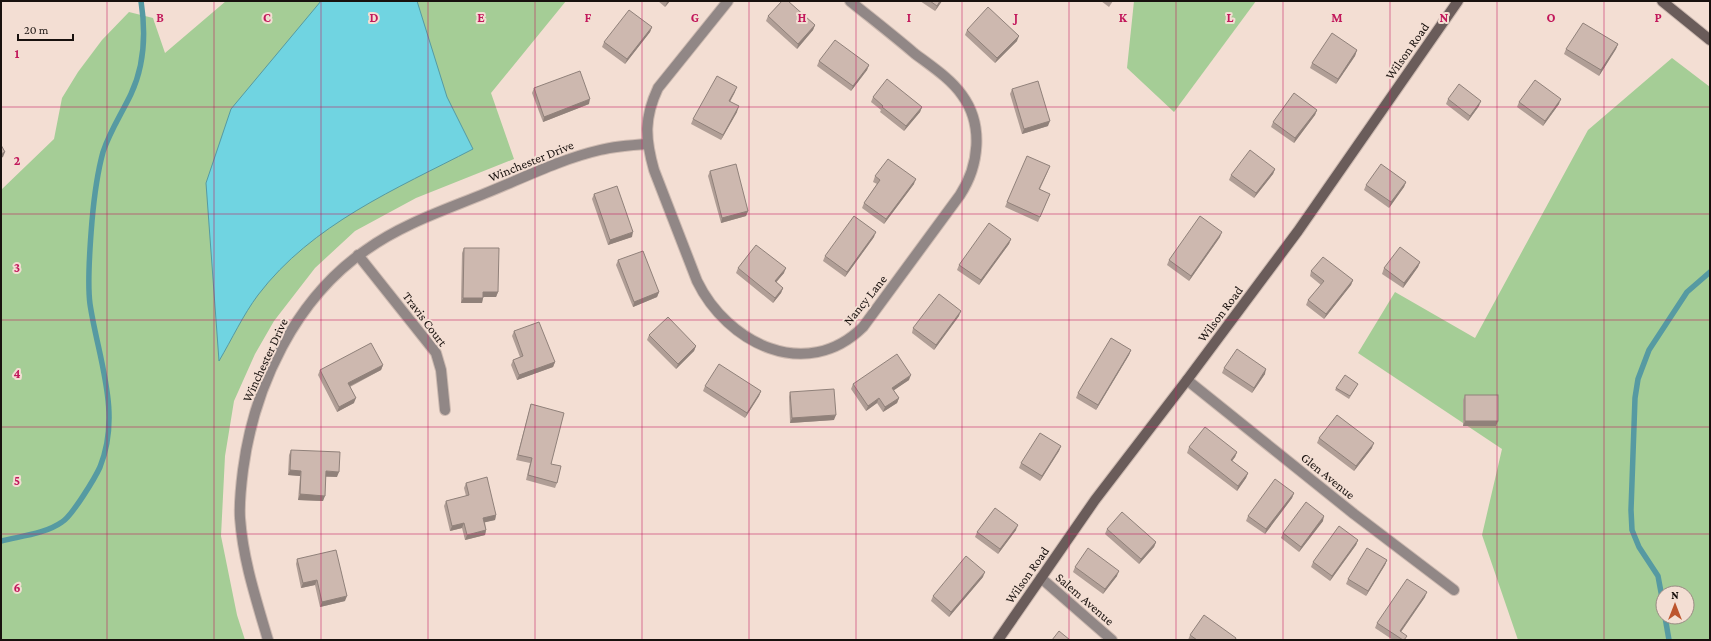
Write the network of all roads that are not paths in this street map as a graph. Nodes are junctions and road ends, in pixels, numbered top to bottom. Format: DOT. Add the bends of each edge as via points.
graph roads {
  1 [pos="728,1"];
  2 [pos="850,1"];
  3 [pos="1458,1"];
  4 [pos="1662,1"];
  5 [pos="1710,40"];
  6 [pos="648,144"];
  7 [pos="358,255"];
  8 [pos="1187,380"];
  9 [pos="445,410"];
  10 [pos="1041,578"];
  11 [pos="1454,590"];
  12 [pos="268,640"];
  13 [pos="998,640"];
  14 [pos="1112,640"];
  1 -- 6 [label="street, Nancy Lane" via="658,88 649,111"];
  2 -- 6 [label="street, Nancy Lane" via="959,90 971,112 977,139 974,166 965,189 855,335 819,353 793,354 755,341 724,317 709,300 698,280 654,170"];
  3 -- 8 [label="street, Wilson Road" via="1298,232"];
  4 -- 5 [label="street"];
  6 -- 7 [label="street, Winchester Drive" via="617,146 573,158 418,220"];
  7 -- 9 [label="street, Travis Court" via="436,353 441,370"];
  7 -- 12 [label="street, Winchester Drive" via="323,287 297,321 265,385 247,441 240,499 242,536 247,569"];
  8 -- 10 [label="street, Wilson Road" via="1095,500"];
  8 -- 11 [label="street, Glen Avenue" via="1354,514"];
  10 -- 13 [label="street, Wilson Road"];
  10 -- 14 [label="street, Salem Avenue"];
}
